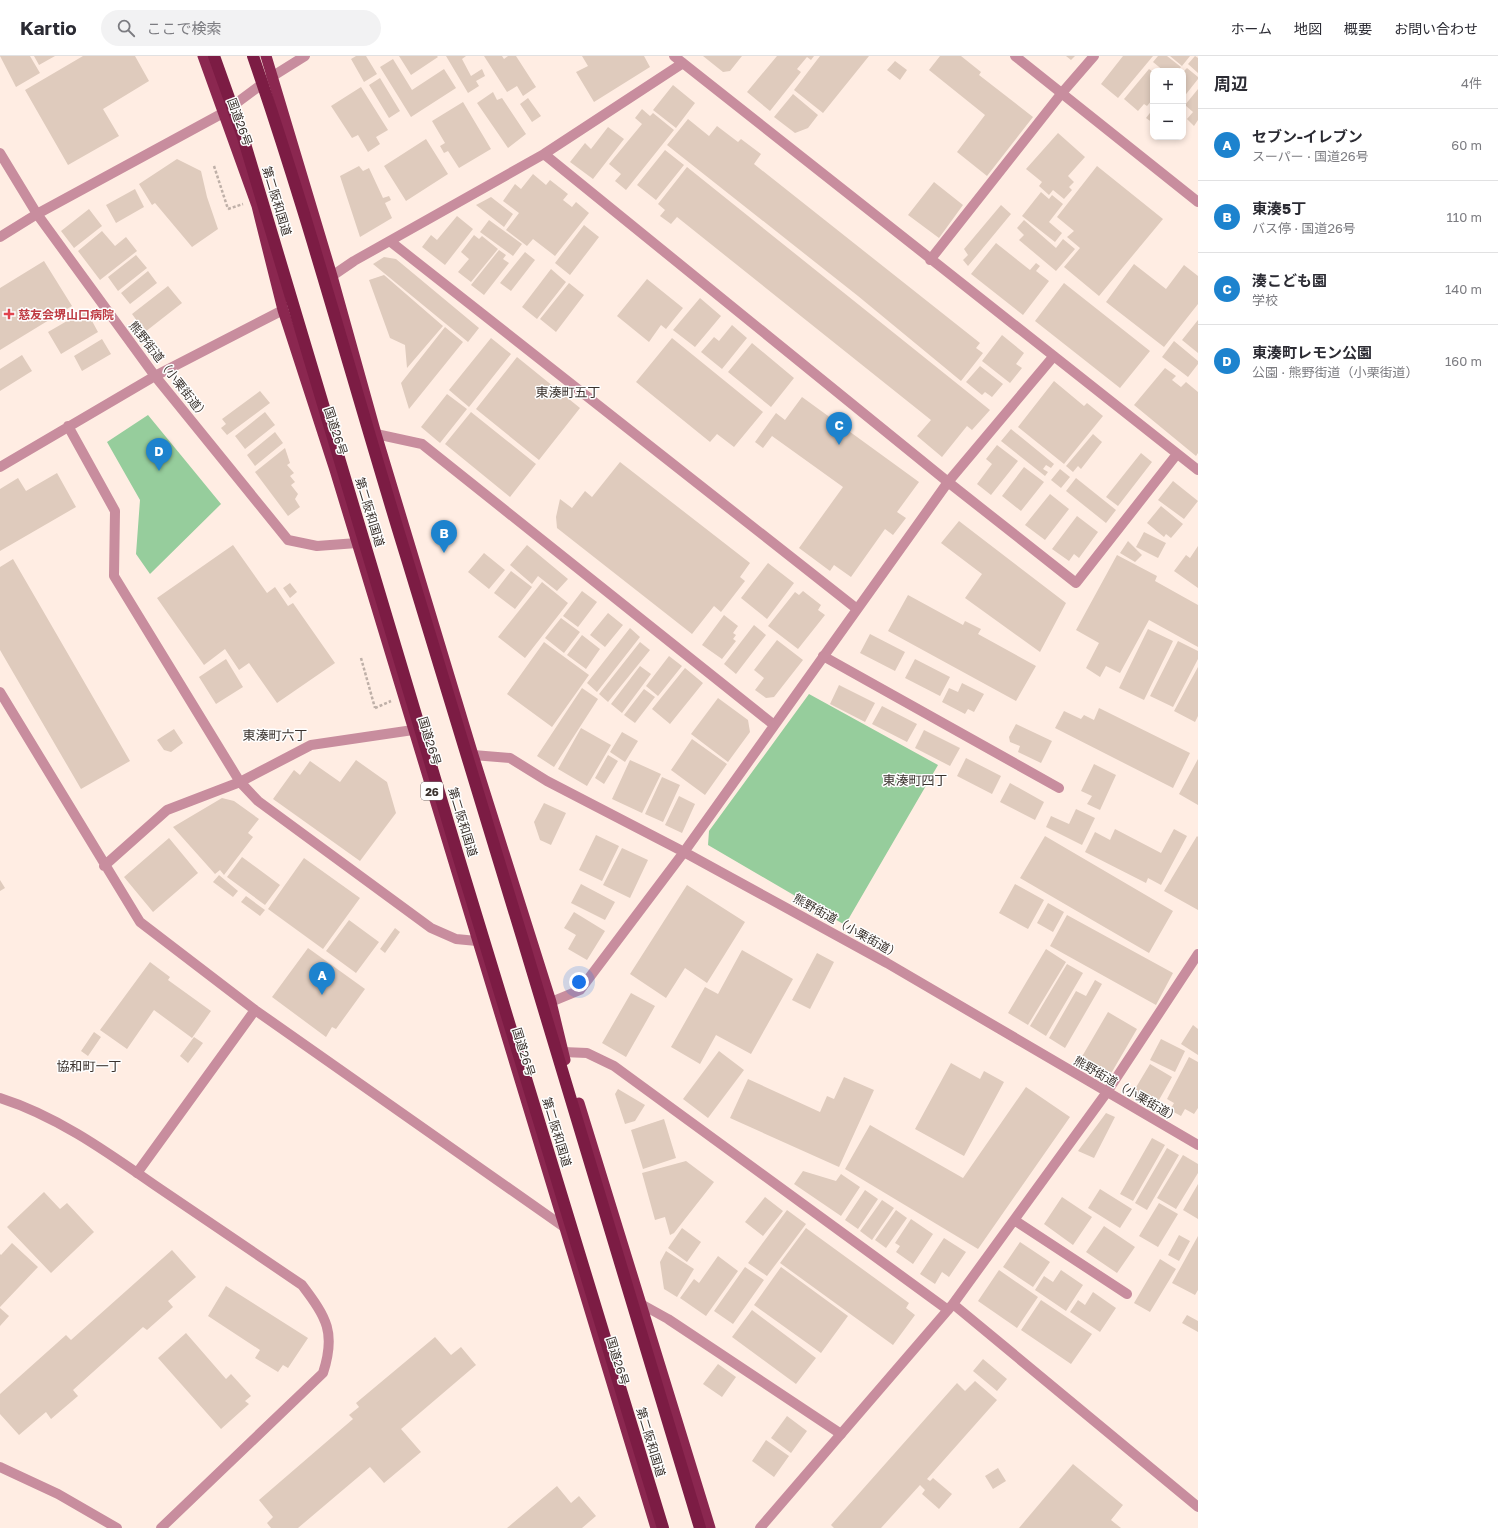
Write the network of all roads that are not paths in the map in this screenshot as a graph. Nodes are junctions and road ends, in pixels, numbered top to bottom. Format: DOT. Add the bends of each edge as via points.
graph roads {
  1 [pos="203,56"];
  2 [pos="214,56"];
  3 [pos="253,56"];
  4 [pos="266,56"];
  5 [pos="305,56"];
  6 [pos="674,56"];
  7 [pos="1015,56"];
  8 [pos="1094,56"];
  9 [pos="683,63"];
  10 [pos="273,76"];
  11 [pos="1062,94"];
  12 [pos="223,114"];
  13 [pos="0,153"];
  14 [pos="544,154"];
  15 [pos="1198,202"];
  16 [pos="38,214"];
  17 [pos="0,237"];
  18 [pos="391,242"];
  19 [pos="930,260"];
  20 [pos="332,276"];
  21 [pos="283,310"];
  22 [pos="1052,357"];
  23 [pos="155,376"];
  24 [pos="68,426"];
  25 [pos="376,434"];
  26 [pos="1177,454"];
  27 [pos="0,467"];
  28 [pos="1198,470"];
  29 [pos="948,482"];
  30 [pos="357,543"];
  31 [pos="857,609"];
  32 [pos="823,656"];
  33 [pos="0,692"];
  34 [pos="774,725"];
  35 [pos="413,730"];
  36 [pos="473,755"];
  37 [pos="240,782"];
  38 [pos="1059,788"];
  39 [pos="684,852"];
  40 [pos="104,866"];
  41 [pos="477,941"];
  42 [pos="1198,954"];
  43 [pos="551,1002"];
  44 [pos="256,1010"];
  45 [pos="563,1052"];
  46 [pos="1107,1092"];
  47 [pos="0,1098"];
  48 [pos="1198,1146"];
  49 [pos="137,1173"];
  50 [pos="1014,1220"];
  51 [pos="564,1227"];
  52 [pos="1127,1294"];
  53 [pos="641,1304"];
  54 [pos="951,1308"];
  55 [pos="841,1434"];
  56 [pos="0,1467"];
  57 [pos="1198,1507"];
  58 [pos="117,1528"];
  59 [pos="162,1528"];
  60 [pos="656,1528"];
  61 [pos="663,1528"];
  62 [pos="700,1528"];
  63 [pos="710,1528"];
  64 [pos="760,1528"];
  1 -- 12 [label="highway, 国道26号 / 26"];
  2 -- 61 [label="highway, 第二阪和国道 / 26, bridge" via="243,137"];
  3 -- 62 [label="highway, 第二阪和国道, bridge" via="279,131 387,494 601,1192"];
  4 -- 10 [label="highway"];
  5 -- 10 [label="street"];
  6 -- 9 [label="street"];
  7 -- 11 [label="street"];
  8 -- 11 [label="street"];
  9 -- 14 [label="street"];
  9 -- 19 [label="street"];
  10 -- 12 [label="street"];
  10 -- 20 [label="highway"];
  11 -- 15 [label="street"];
  11 -- 19 [label="street"];
  12 -- 16 [label="street"];
  12 -- 21 [label="highway, 国道26号 / 26" via="257,206"];
  13 -- 16 [label="street, 熊野街道（小栗街道）"];
  14 -- 18 [label="street"];
  14 -- 29 [label="street"];
  16 -- 17 [label="street"];
  16 -- 23 [label="street, 熊野街道（小栗街道）"];
  18 -- 20 [label="street" via="354,261"];
  18 -- 31 [label="street"];
  19 -- 22 [label="street"];
  20 -- 25 [label="highway"];
  21 -- 23 [label="street"];
  21 -- 30 [label="highway, 国道26号 / 26"];
  22 -- 26 [label="street"];
  22 -- 29 [label="street"];
  23 -- 24 [label="street"];
  23 -- 30 [label="street, 熊野街道（小栗街道）" via="288,540 317,546"];
  24 -- 27 [label="street"];
  24 -- 37 [label="street" via="115,511 114,576"];
  25 -- 34 [label="street" via="422,444"];
  25 -- 36 [label="highway"];
  26 -- 28 [label="street"];
  26 -- 29 [label="street" via="1076,583"];
  29 -- 31 [label="street"];
  30 -- 35 [label="highway, 国道26号 / 26"];
  31 -- 32 [label="street"];
  32 -- 34 [label="street"];
  32 -- 38 [label="street"];
  33 -- 40 [label="street"];
  34 -- 39 [label="street"];
  35 -- 37 [label="street" via="311,745"];
  35 -- 41 [label="highway, 国道26号 / 26"];
  36 -- 39 [label="street, 熊野街道（小栗街道）" via="510,758 547,781"];
  36 -- 43 [label="highway"];
  37 -- 40 [label="street" via="167,810"];
  37 -- 41 [label="street" via="258,801 431,928 456,939"];
  39 -- 43 [label="street" via="580,990"];
  39 -- 46 [label="street, 熊野街道（小栗街道）" via="887,963"];
  40 -- 44 [label="street" via="140,922"];
  41 -- 51 [label="highway, 国道26号 / 26"];
  42 -- 46 [label="street"];
  43 -- 45 [label="highway"];
  44 -- 49 [label="street"];
  44 -- 51 [label="street"];
  45 -- 53 [label="highway"];
  45 -- 54 [label="street" via="588,1053 614,1066"];
  46 -- 48 [label="street, 熊野街道（小栗街道）"];
  46 -- 50 [label="street"];
  47 -- 49 [label="street" via="19,1104 76,1133"];
  49 -- 59 [label="street" via="302,1285 322,1311 329,1335 329,1354 323,1373"];
  50 -- 52 [label="street"];
  50 -- 54 [label="street"];
  51 -- 60 [label="highway, 国道26号 / 26"];
  53 -- 55 [label="street" via="668,1319"];
  53 -- 63 [label="highway"];
  54 -- 55 [label="street"];
  54 -- 57 [label="street"];
  55 -- 64 [label="street"];
  56 -- 58 [label="street" via="58,1494"];
}
